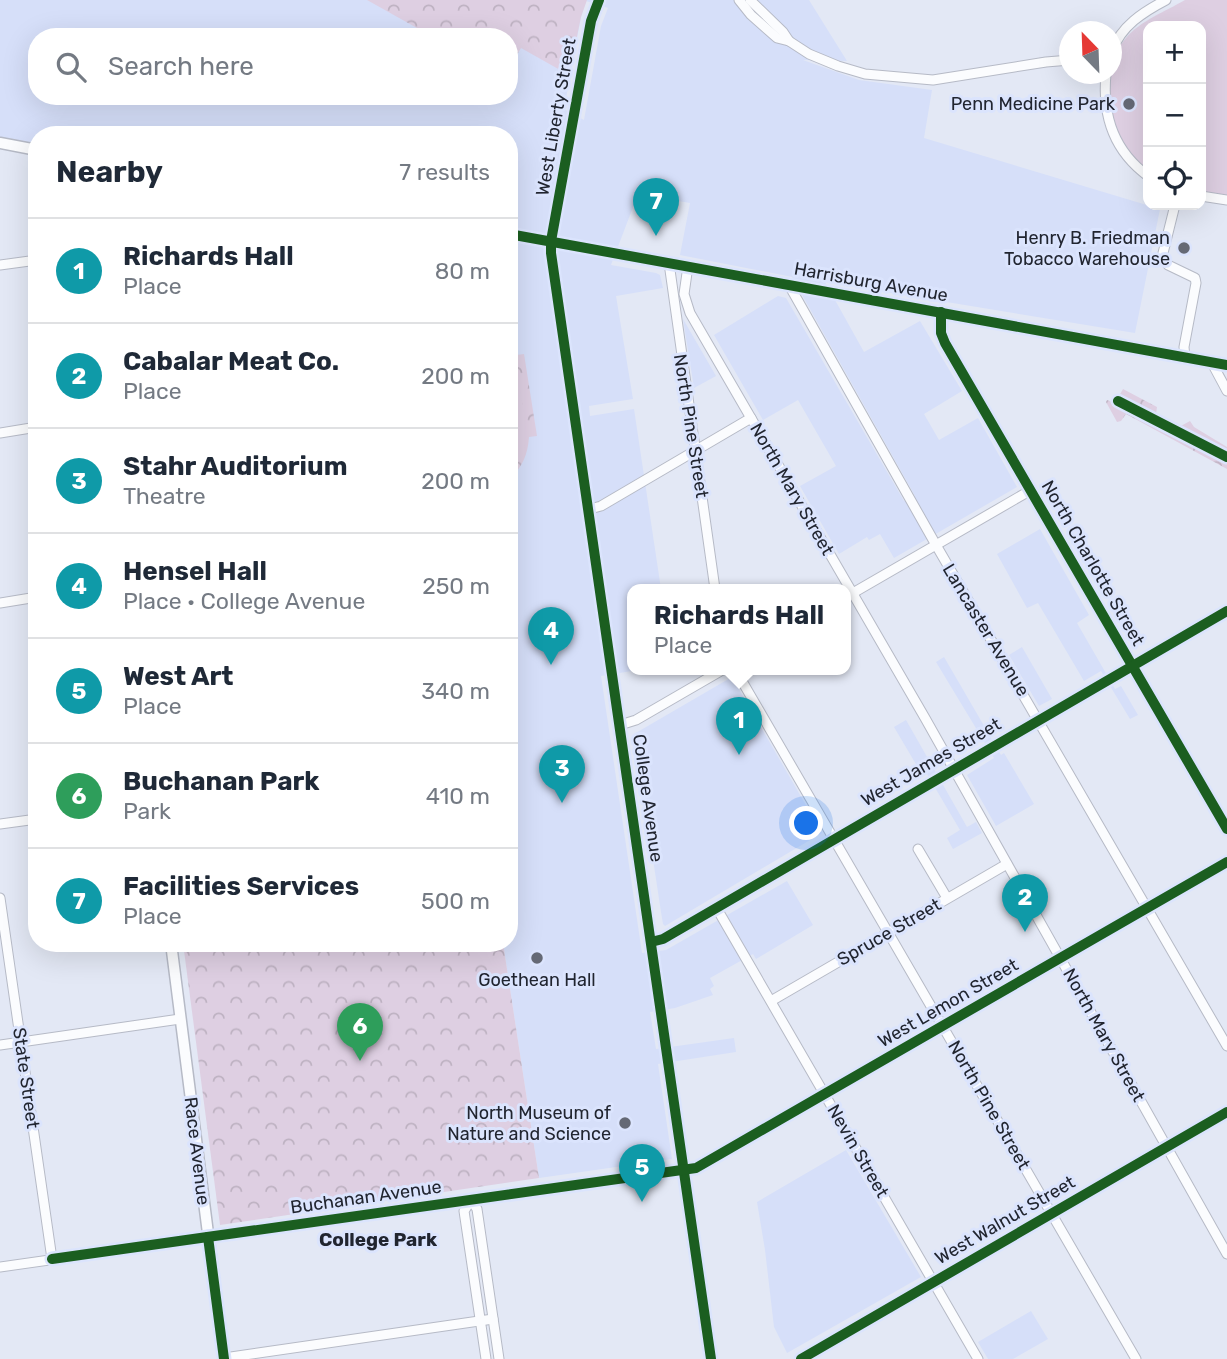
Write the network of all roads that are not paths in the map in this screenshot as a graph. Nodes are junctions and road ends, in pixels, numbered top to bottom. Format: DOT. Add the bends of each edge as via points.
graph roads {
  1 [pos="599,0"];
  2 [pos="739,0"];
  3 [pos="750,0"];
  4 [pos="1166,0"];
  5 [pos="1122,32"];
  6 [pos="789,41"];
  7 [pos="1059,61"];
  8 [pos="1106,84"];
  9 [pos="0,143"];
  10 [pos="28,148"];
  11 [pos="1143,172"];
  12 [pos="1206,197"];
  13 [pos="1227,200"];
  14 [pos="1174,210"];
  15 [pos="518,235"];
  16 [pos="551,241"];
  17 [pos="28,261"];
  18 [pos="669,263"];
  19 [pos="0,265"];
  20 [pos="688,266"];
  21 [pos="789,285"];
  22 [pos="941,312"];
  23 [pos="1185,358"];
  24 [pos="1212,363"];
  25 [pos="1227,365"];
  26 [pos="1227,391"];
  27 [pos="751,418"];
  28 [pos="28,429"];
  29 [pos="0,433"];
  30 [pos="695,450"];
  31 [pos="1031,490"];
  32 [pos="590,509"];
  33 [pos="936,545"];
  34 [pos="714,584"];
  35 [pos="843,584"];
  36 [pos="851,594"];
  37 [pos="28,598"];
  38 [pos="851,598"];
  39 [pos="0,603"];
  40 [pos="1227,611"];
  41 [pos="1132,666"];
  42 [pos="714,675"];
  43 [pos="739,675"];
  44 [pos="1039,720"];
  45 [pos="620,725"];
  46 [pos="954,769"];
  47 [pos="28,820"];
  48 [pos="0,824"];
  49 [pos="1227,829"];
  50 [pos="834,838"];
  51 [pos="918,849"];
  52 [pos="1227,862"];
  53 [pos="1007,864"];
  54 [pos="0,898"];
  55 [pos="947,898"];
  56 [pos="716,907"];
  57 [pos="1148,908"];
  58 [pos="889,932"];
  59 [pos="651,943"];
  60 [pos="172,952"];
  61 [pos="1061,958"];
  62 [pos="771,1001"];
  63 [pos="180,1019"];
  64 [pos="943,1026"];
  65 [pos="21,1042"];
  66 [pos="0,1045"];
  67 [pos="1227,1046"];
  68 [pos="825,1094"];
  69 [pos="1227,1112"];
  70 [pos="1167,1147"];
  71 [pos="684,1169"];
  72 [pos="471,1200"];
  73 [pos="1052,1213"];
  74 [pos="208,1237"];
  75 [pos="1227,1254"];
  76 [pos="52,1259"];
  77 [pos="0,1267"];
  78 [pos="934,1282"];
  79 [pos="493,1318"];
  80 [pos="480,1320"];
  81 [pos="224,1359"];
  82 [pos="486,1359"];
  83 [pos="499,1359"];
  84 [pos="711,1359"];
  85 [pos="801,1359"];
  86 [pos="978,1359"];
  87 [pos="1136,1359"];
  1 -- 16 [label="main road, West Liberty Street" via="591,21"];
  2 -- 6 [label="street" via="766,29"];
  3 -- 6 [label="street"];
  4 -- 5 [label="street"];
  6 -- 7 [label="street" via="850,71 918,80"];
  8 -- 11 [label="street" via="1113,133"];
  9 -- 10 [label="main road"];
  12 -- 13 [label="street"];
  14 -- 23 [label="street" via="1163,257 1196,283"];
  15 -- 16 [label="main road, Harrisburg Avenue"];
  16 -- 18 [label="main road, Harrisburg Avenue"];
  16 -- 32 [label="main road, College Avenue"];
  17 -- 19 [label="street"];
  18 -- 20 [label="main road, Harrisburg Avenue"];
  18 -- 30 [label="street, North Pine Street"];
  20 -- 21 [label="main road, Harrisburg Avenue"];
  20 -- 27 [label="street, North Mary Street" via="686,304"];
  21 -- 22 [label="main road, Harrisburg Avenue"];
  21 -- 33 [label="street, Lancaster Avenue"];
  22 -- 23 [label="main road, Harrisburg Avenue"];
  22 -- 31 [label="main road, North Charlotte Street" via="943,337"];
  23 -- 24 [label="main road, Harrisburg Avenue"];
  24 -- 25 [label="main road, Harrisburg Avenue"];
  24 -- 26 [label="street"];
  27 -- 30 [label="street"];
  27 -- 35 [label="street, North Mary Street"];
  28 -- 29 [label="street"];
  30 -- 32 [label="street"];
  30 -- 34 [label="street, North Pine Street"];
  31 -- 33 [label="street"];
  31 -- 41 [label="main road, North Charlotte Street"];
  32 -- 45 [label="main road, College Avenue"];
  33 -- 36 [label="street"];
  33 -- 44 [label="street, Lancaster Avenue"];
  37 -- 39 [label="street"];
  38 -- 46 [label="street, North Mary Street"];
  40 -- 41 [label="street, West James Street"];
  41 -- 44 [label="street, West James Street"];
  41 -- 49 [label="main road, North Charlotte Street"];
  42 -- 45 [label="street"];
  43 -- 50 [label="street, North Pine Street"];
  44 -- 46 [label="street, West James Street"];
  44 -- 57 [label="street, Lancaster Avenue"];
  45 -- 59 [label="main road, College Avenue"];
  46 -- 50 [label="street, West James Street"];
  46 -- 53 [label="street, North Mary Street"];
  47 -- 48 [label="street"];
  50 -- 56 [label="street, West James Street"];
  50 -- 58 [label="street, North Pine Street"];
  51 -- 55 [label="street"];
  52 -- 57 [label="street, West Lemon Street"];
  53 -- 55 [label="street, Spruce Street"];
  53 -- 61 [label="street, North Mary Street"];
  54 -- 65 [label="street, State Street"];
  55 -- 58 [label="street, Spruce Street"];
  56 -- 59 [label="street, West James Street"];
  56 -- 62 [label="street, Nevin Street"];
  57 -- 61 [label="street, West Lemon Street"];
  57 -- 67 [label="street, Lancaster Avenue"];
  58 -- 62 [label="street, Spruce Street"];
  58 -- 64 [label="street, North Pine Street"];
  59 -- 71 [label="main road, College Avenue"];
  60 -- 63 [label="main road, Race Avenue"];
  61 -- 64 [label="street, West Lemon Street"];
  61 -- 70 [label="street, North Mary Street"];
  62 -- 68 [label="street, Nevin Street"];
  63 -- 65 [label="street"];
  63 -- 74 [label="main road, Race Avenue"];
  64 -- 68 [label="street, West Lemon Street"];
  64 -- 73 [label="street, North Pine Street"];
  65 -- 66 [label="street"];
  65 -- 76 [label="street, State Street"];
  68 -- 71 [label="street, West Lemon Street" via="696,1168"];
  68 -- 78 [label="street, Nevin Street"];
  69 -- 70 [label="main road, West Walnut Street"];
  70 -- 73 [label="main road, West Walnut Street"];
  70 -- 75 [label="street, North Mary Street"];
  71 -- 72 [label="street, Buchanan Avenue"];
  71 -- 84 [label="main road, College Avenue"];
  72 -- 74 [label="street, Buchanan Avenue"];
  72 -- 79 [label="street" via="477,1209"];
  72 -- 80 [label="street" via="464,1211"];
  73 -- 78 [label="main road, West Walnut Street"];
  73 -- 87 [label="street, North Pine Street"];
  74 -- 76 [label="street, Buchanan Avenue"];
  74 -- 81 [label="main road, Race Avenue"];
  76 -- 77 [label="street, Buchanan Avenue"];
  78 -- 85 [label="main road, West Walnut Street"];
  78 -- 86 [label="street, Nevin Street"];
  79 -- 80 [label="street"];
  79 -- 83 [label="street"];
  80 -- 81 [label="street"];
  80 -- 82 [label="street"];
}
